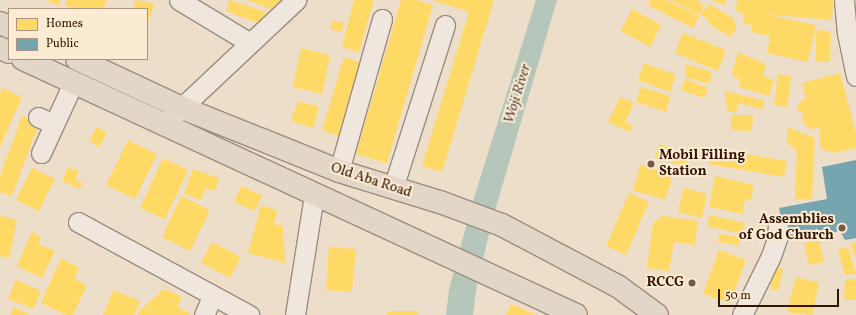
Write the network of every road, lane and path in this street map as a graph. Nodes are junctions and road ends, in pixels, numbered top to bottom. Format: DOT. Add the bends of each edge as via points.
graph roads {
  1 [pos="179,0"];
  2 [pos="296,0"];
  3 [pos="844,0"];
  4 [pos="382,19"];
  5 [pos="445,24"];
  6 [pos="250,43"];
  7 [pos="25,60"];
  8 [pos="79,60"];
  9 [pos="856,76"];
  10 [pos="73,83"];
  11 [pos="180,107"];
  12 [pos="163,125"];
  13 [pos="41,153"];
  14 [pos="339,171"];
  15 [pos="393,188"];
  16 [pos="314,195"];
  17 [pos="78,222"];
  18 [pos="778,225"];
  19 [pos="212,297"];
  20 [pos="204,315"];
  21 [pos="249,315"];
  22 [pos="295,315"];
  23 [pos="576,315"];
  24 [pos="657,315"];
  25 [pos="742,315"];
  1 -- 6 [label="street"];
  2 -- 6 [label="street"];
  3 -- 9 [label="street" via="847,33"];
  4 -- 14 [label="street"];
  5 -- 15 [label="street"];
  6 -- 11 [label="street"];
  7 -- 10 [label="main road"];
  8 -- 11 [label="main road, Old Aba Road"];
  10 -- 12 [label="main road"];
  10 -- 13 [label="street" via="46,121"];
  11 -- 12 [label="street"];
  11 -- 14 [label="main road, Old Aba Road"];
  12 -- 16 [label="main road"];
  14 -- 15 [label="main road, Old Aba Road"];
  15 -- 24 [label="main road, Old Aba Road" via="502,225 620,287"];
  16 -- 22 [label="street"];
  16 -- 23 [label="main road"];
  17 -- 19 [label="street"];
  18 -- 25 [label="street" via="777,239 771,256"];
  19 -- 20 [label="street"];
  19 -- 21 [label="street"];
}
